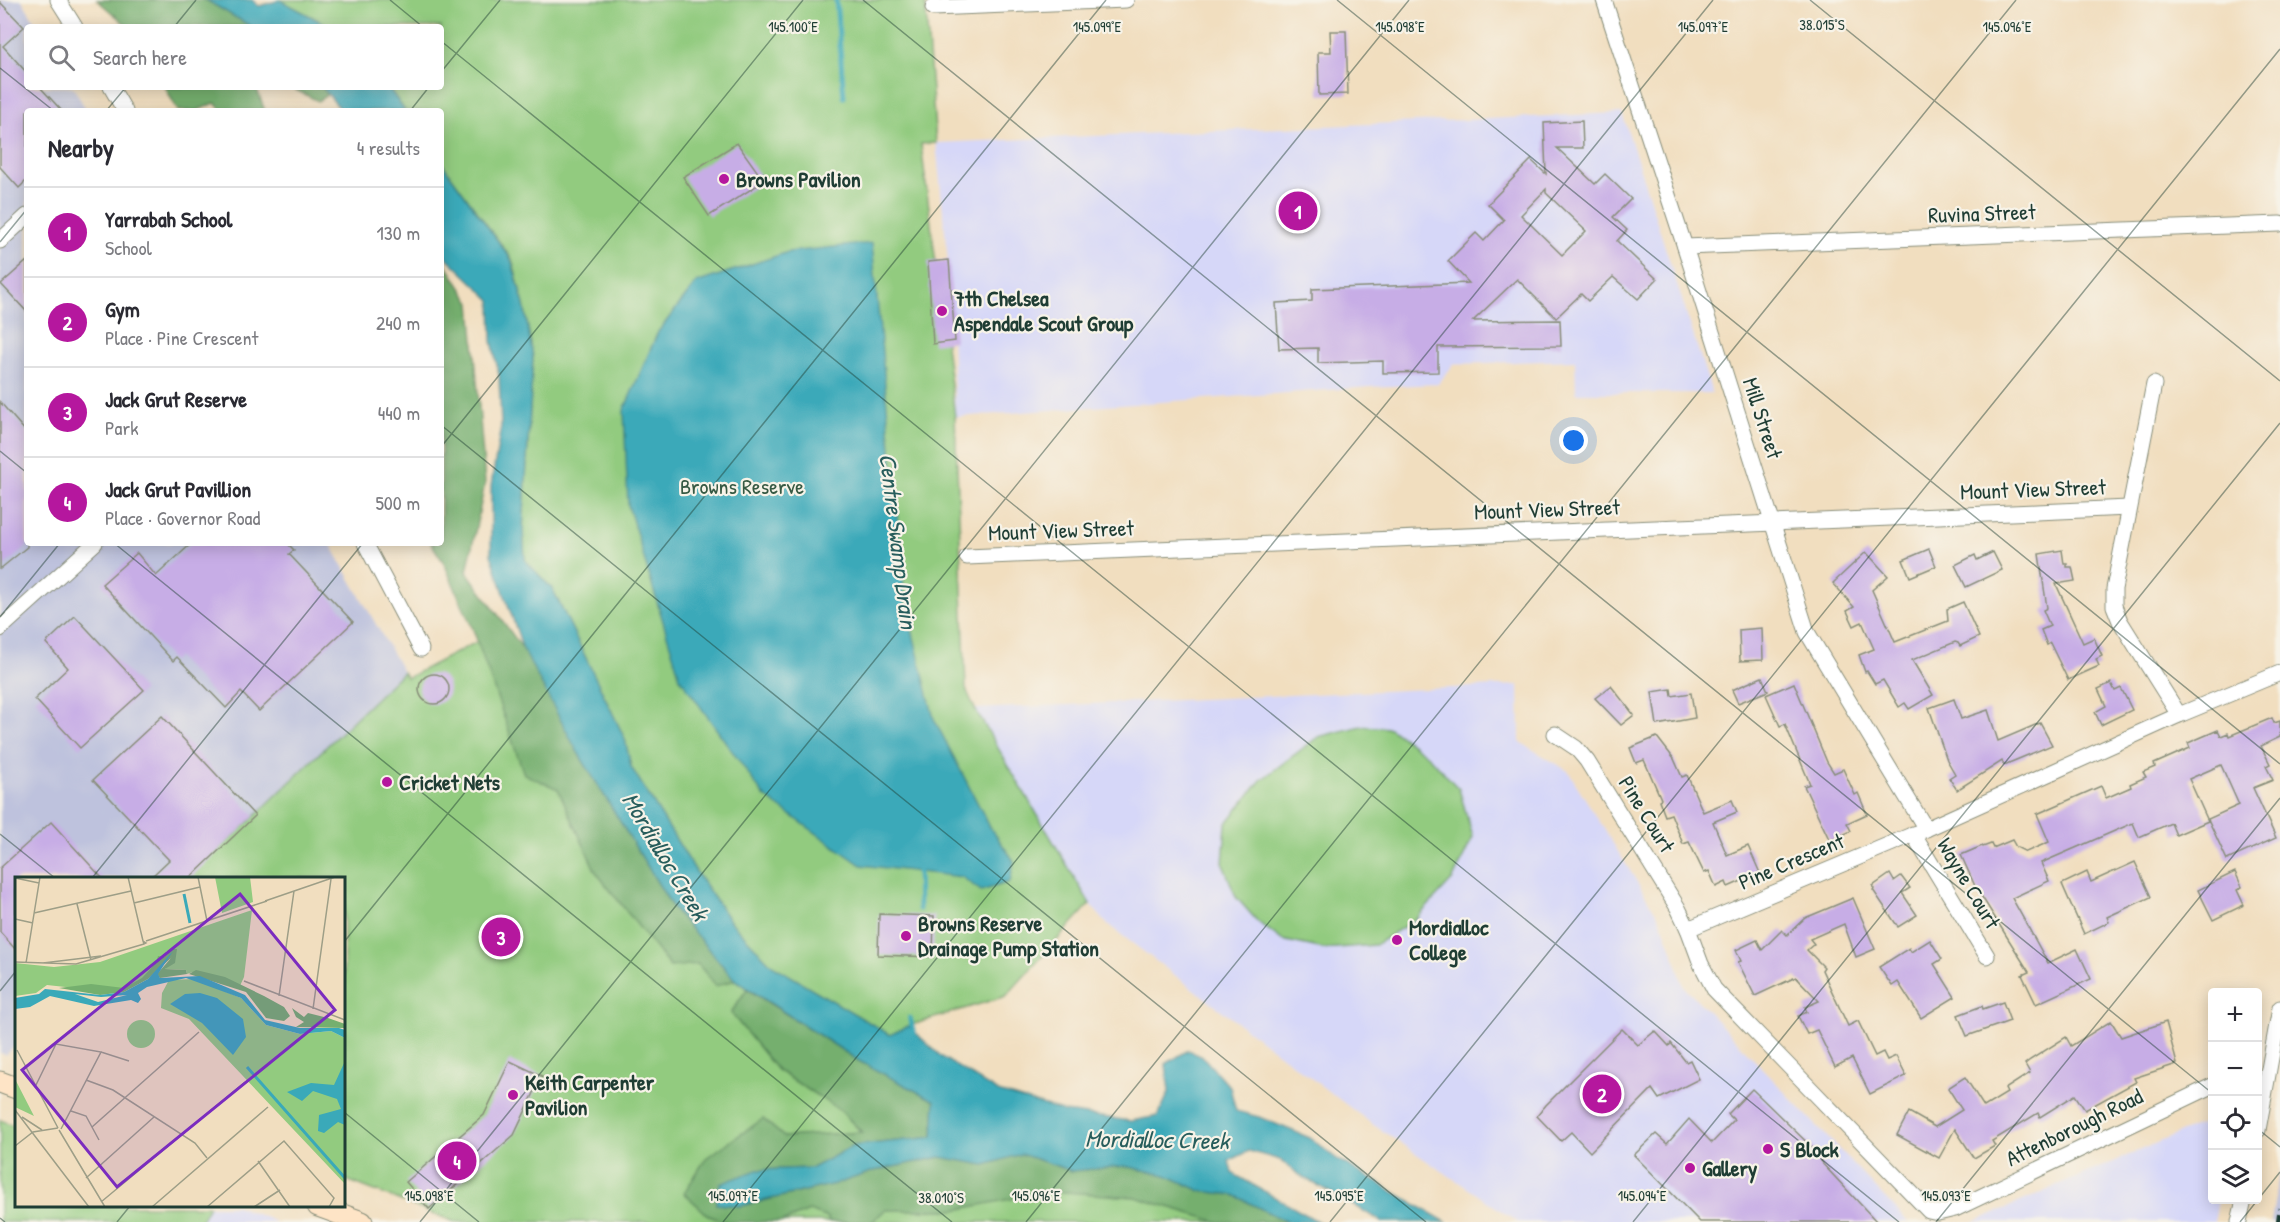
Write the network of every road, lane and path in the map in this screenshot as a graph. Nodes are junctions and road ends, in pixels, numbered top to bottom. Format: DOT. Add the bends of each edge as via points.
graph roads {
  1 [pos="58,0"];
  2 [pos="1126,0"];
  3 [pos="1604,0"];
  4 [pos="933,8"];
  5 [pos="73,24"];
  6 [pos="113,90"];
  7 [pos="123,108"];
  8 [pos="24,219"];
  9 [pos="2280,224"];
  10 [pos="0,241"];
  11 [pos="1685,247"];
  12 [pos="2154,384"];
  13 [pos="2128,508"];
  14 [pos="1772,522"];
  15 [pos="92,546"];
  16 [pos="367,546"];
  17 [pos="967,556"];
  18 [pos="0,629"];
  19 [pos="421,649"];
  20 [pos="2280,673"];
  21 [pos="2179,716"];
  22 [pos="1555,734"];
  23 [pos="1920,832"];
  24 [pos="1688,929"];
  25 [pos="1987,956"];
  26 [pos="2280,1008"];
  27 [pos="2264,1061"];
  28 [pos="0,1082"];
  29 [pos="15,1088"];
  30 [pos="2208,1088"];
  31 [pos="0,1096"];
  32 [pos="2261,1096"];
  33 [pos="15,1102"];
  34 [pos="2243,1204"];
  35 [pos="320,1207"];
  36 [pos="353,1220"];
  37 [pos="2240,1222"];
  1 -- 5 [label="street"];
  2 -- 4 [label="street"];
  3 -- 11 [label="street, Mill Street"];
  6 -- 7 [label="street"];
  8 -- 10 [label="street"];
  9 -- 11 [label="street, Ruvina Street"];
  11 -- 14 [label="street, Mill Street"];
  12 -- 13 [label="street"];
  13 -- 14 [label="street, Mount View Street"];
  13 -- 21 [label="street" via="2114,606"];
  14 -- 17 [label="street, Mount View Street"];
  14 -- 23 [label="street, Mill Street" via="1807,632"];
  15 -- 18 [label="street"];
  16 -- 19 [label="street"];
  20 -- 21 [label="street, Pine Crescent"];
  21 -- 23 [label="street, Pine Crescent"];
  22 -- 24 [label="street, Pine Court" via="1587,761"];
  23 -- 24 [label="street, Pine Crescent"];
  23 -- 25 [label="street, Wayne Court"];
  24 -- 30 [label="street, Attenborough Road" via="1714,989 1929,1211 1955,1209"];
  26 -- 27 [label="street"];
  27 -- 32 [label="street"];
  28 -- 29 [label="street"];
  31 -- 33 [label="street"];
  34 -- 37 [label="street"];
  35 -- 36 [label="street"];
}
